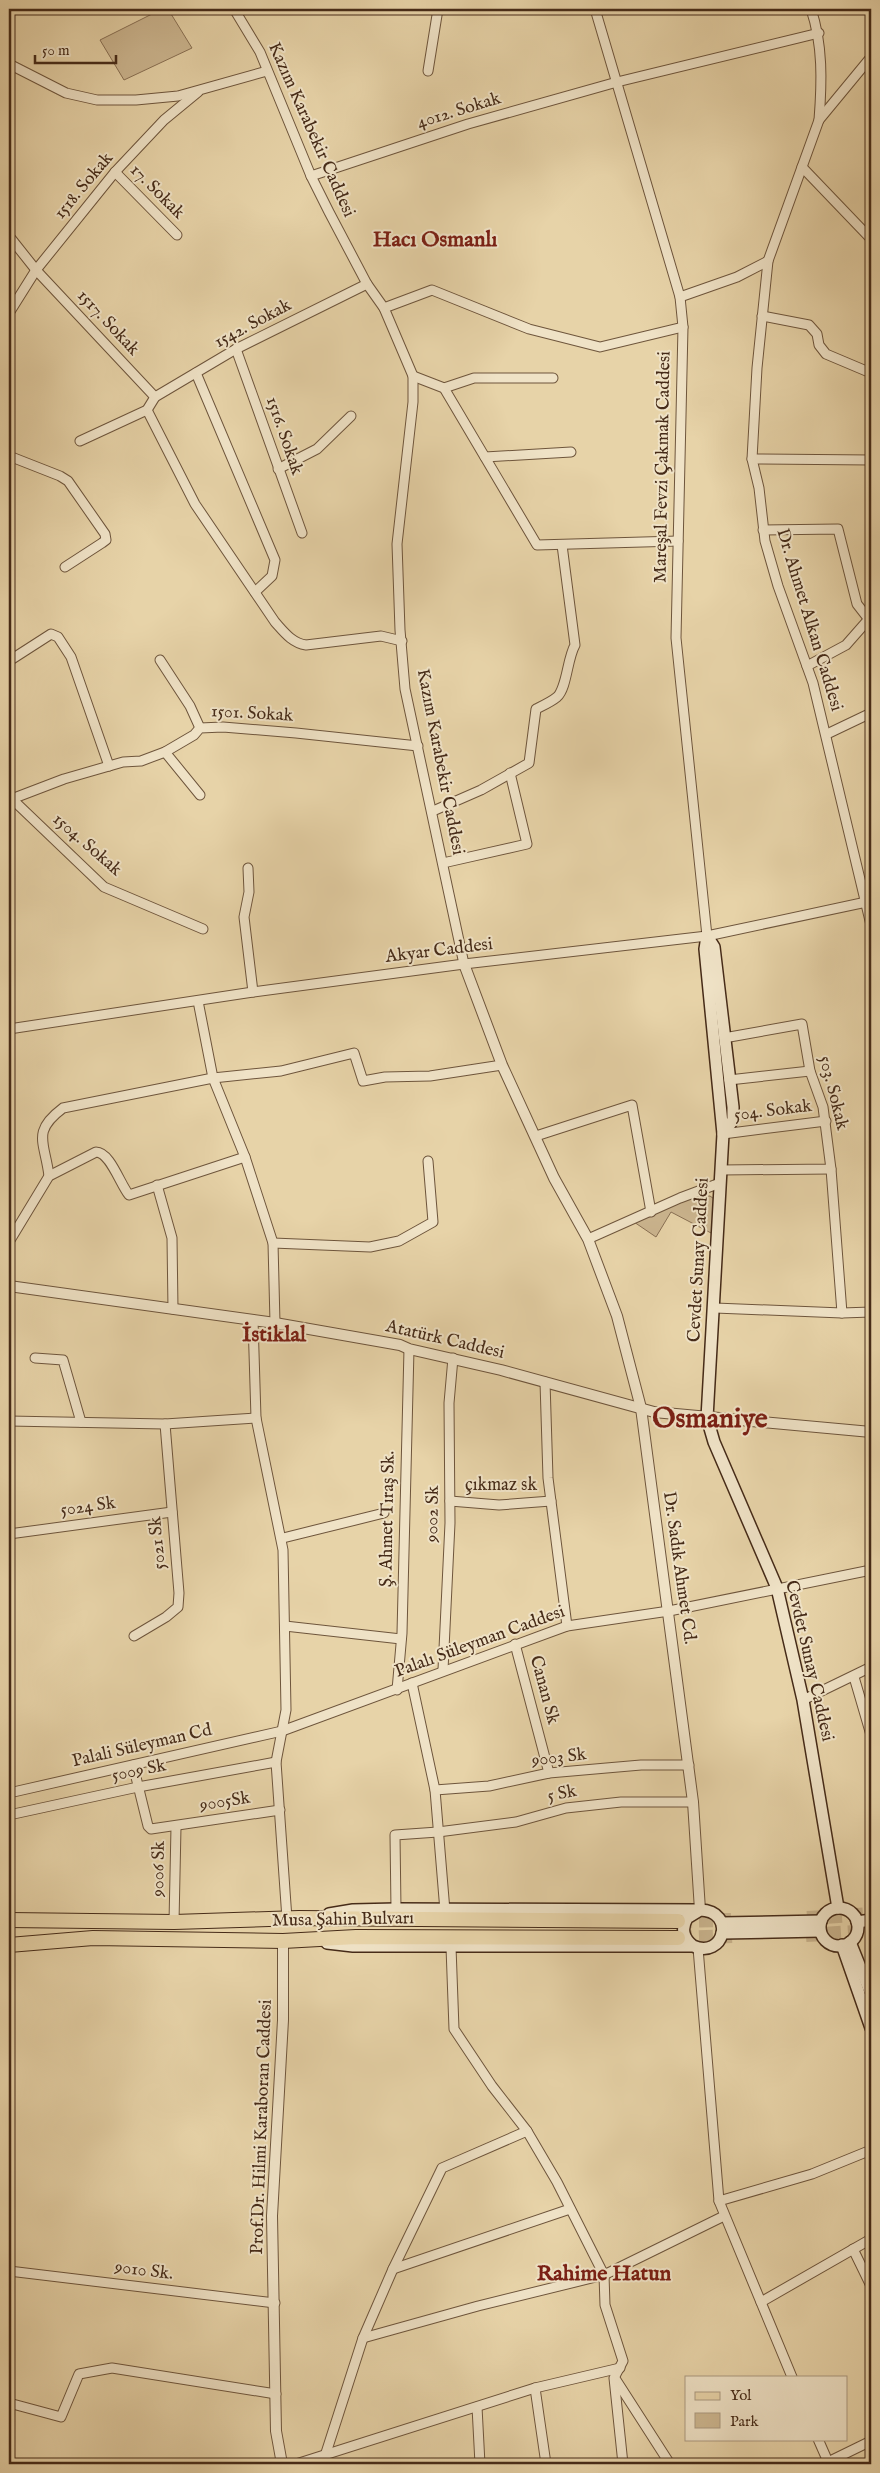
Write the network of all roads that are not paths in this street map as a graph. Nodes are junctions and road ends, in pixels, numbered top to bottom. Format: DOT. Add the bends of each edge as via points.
graph roads {
  1 [pos="234,9"];
  2 [pos="438,9"];
  3 [pos="595,9"];
  4 [pos="811,9"];
  5 [pos="819,33"];
  6 [pos="871,57"];
  7 [pos="9,64"];
  8 [pos="267,71"];
  9 [pos="428,71"];
  10 [pos="618,82"];
  11 [pos="198,92"];
  12 [pos="819,120"];
  13 [pos="802,167"];
  14 [pos="115,172"];
  15 [pos="311,176"];
  16 [pos="177,235"];
  17 [pos="9,236"];
  18 [pos="871,239"];
  19 [pos="768,262"];
  20 [pos="36,270"];
  21 [pos="368,284"];
  22 [pos="680,298"];
  23 [pos="384,308"];
  24 [pos="9,313"];
  25 [pos="762,316"];
  26 [pos="682,327"];
  27 [pos="236,349"];
  28 [pos="871,372"];
  29 [pos="196,373"];
  30 [pos="413,376"];
  31 [pos="553,378"];
  32 [pos="444,388"];
  33 [pos="156,397"];
  34 [pos="147,410"];
  35 [pos="351,416"];
  36 [pos="80,441"];
  37 [pos="571,452"];
  38 [pos="9,456"];
  39 [pos="486,457"];
  40 [pos="752,459"];
  41 [pos="871,460"];
  42 [pos="278,469"];
  43 [pos="763,530"];
  44 [pos="302,534"];
  45 [pos="678,541"];
  46 [pos="562,545"];
  47 [pos="65,567"];
  48 [pos="255,592"];
  49 [pos="870,621"];
  50 [pos="402,641"];
  51 [pos="160,660"];
  52 [pos="9,661"];
  53 [pos="807,666"];
  54 [pos="871,713"];
  55 [pos="200,728"];
  56 [pos="827,734"];
  57 [pos="418,746"];
  58 [pos="165,752"];
  59 [pos="109,766"];
  60 [pos="510,773"];
  61 [pos="200,795"];
  62 [pos="10,799"];
  63 [pos="433,812"];
  64 [pos="443,863"];
  65 [pos="248,868"];
  66 [pos="868,901"];
  67 [pos="871,926"];
  68 [pos="203,929"];
  69 [pos="707,936"];
  70 [pos="464,964"];
  71 [pos="253,992"];
  72 [pos="198,1001"];
  73 [pos="9,1029"];
  74 [pos="724,1038"];
  75 [pos="502,1065"];
  76 [pos="810,1071"];
  77 [pos="213,1078"];
  78 [pos="729,1080"];
  79 [pos="826,1121"];
  80 [pos="723,1134"];
  81 [pos="536,1136"];
  82 [pos="245,1157"];
  83 [pos="428,1161"];
  84 [pos="831,1169"];
  85 [pos="720,1170"];
  86 [pos="49,1176"];
  87 [pos="720,1183"];
  88 [pos="157,1185"];
  89 [pos="652,1212"];
  90 [pos="588,1239"];
  91 [pos="9,1242"];
  92 [pos="274,1243"];
  93 [pos="9,1286"];
  94 [pos="715,1308"];
  95 [pos="173,1309"];
  96 [pos="871,1312"];
  97 [pos="842,1313"];
  98 [pos="253,1320"];
  99 [pos="275,1322"];
  100 [pos="409,1349"];
  101 [pos="35,1358"];
  102 [pos="453,1358"];
  103 [pos="544,1382"];
  104 [pos="641,1408"];
  105 [pos="256,1418"];
  106 [pos="708,1418"];
  107 [pos="9,1421"];
  108 [pos="81,1422"];
  109 [pos="165,1424"];
  110 [pos="871,1432"];
  111 [pos="551,1500"];
  112 [pos="450,1501"];
  113 [pos="172,1512"];
  114 [pos="384,1513"];
  115 [pos="9,1534"];
  116 [pos="283,1538"];
  117 [pos="871,1570"];
  118 [pos="777,1588"];
  119 [pos="669,1611"];
  120 [pos="285,1626"];
  121 [pos="567,1626"];
  122 [pos="134,1636"];
  123 [pos="401,1639"];
  124 [pos="515,1644"];
  125 [pos="871,1667"];
  126 [pos="443,1670"];
  127 [pos="854,1677"];
  128 [pos="412,1683"];
  129 [pos="396,1690"];
  130 [pos="802,1700"];
  131 [pos="282,1731"];
  132 [pos="871,1732"];
  133 [pos="276,1762"];
  134 [pos="689,1764"];
  135 [pos="133,1765"];
  136 [pos="549,1773"];
  137 [pos="138,1787"];
  138 [pos="434,1790"];
  139 [pos="9,1793"];
  140 [pos="693,1802"];
  141 [pos="280,1810"];
  142 [pos="9,1815"];
  143 [pos="176,1827"];
  144 [pos="438,1832"];
  145 [pos="838,1908"];
  146 [pos="396,1909"];
  147 [pos="700,1910"];
  148 [pos="445,1911"];
  149 [pos="293,1918"];
  150 [pos="9,1920"];
  151 [pos="871,1920"];
  152 [pos="678,1921"];
  153 [pos="174,1922"];
  154 [pos="858,1925"];
  155 [pos="820,1926"];
  156 [pos="871,1927"];
  157 [pos="722,1928"];
  158 [pos="678,1938"];
  159 [pos="283,1940"];
  160 [pos="302,1940"];
  161 [pos="846,1944"];
  162 [pos="9,1945"];
  163 [pos="451,1947"];
  164 [pos="695,1947"];
  165 [pos="871,1994"];
  166 [pos="871,2028"];
  167 [pos="527,2131"];
  168 [pos="871,2150"];
  169 [pos="719,2201"];
  170 [pos="570,2209"];
  171 [pos="724,2216"];
  172 [pos="871,2239"];
  173 [pos="853,2249"];
  174 [pos="393,2269"];
  175 [pos="9,2271"];
  176 [pos="604,2276"];
  177 [pos="871,2286"];
  178 [pos="761,2302"];
  179 [pos="275,2303"];
  180 [pos="363,2338"];
  181 [pos="620,2368"];
  182 [pos="792,2376"];
  183 [pos="614,2378"];
  184 [pos="535,2388"];
  185 [pos="276,2394"];
  186 [pos="9,2403"];
  187 [pos="477,2407"];
  188 [pos="818,2440"];
  189 [pos="871,2441"];
  190 [pos="325,2456"];
  191 [pos="828,2463"];
  192 [pos="282,2464"];
  193 [pos="296,2464"];
  194 [pos="480,2464"];
  195 [pos="546,2464"];
  196 [pos="623,2464"];
  197 [pos="670,2464"];
  1 -- 8 [label="street, Kazım Karabekir Caddesi" via="260,52"];
  2 -- 9 [label="street"];
  3 -- 10 [label="street, Mareşal Fevzi Çakmak Caddesi"];
  4 -- 5 [label="street"];
  5 -- 10 [label="street, 4012. Sokak"];
  5 -- 12 [label="street" via="822,82"];
  6 -- 12 [label="street"];
  7 -- 11 [label="street" via="66,93 97,100 136,100"];
  8 -- 11 [label="street"];
  8 -- 15 [label="street, Kazım Karabekir Caddesi"];
  10 -- 15 [label="street, 4012. Sokak" via="468,124"];
  10 -- 22 [label="street, Mareşal Fevzi Çakmak Caddesi"];
  11 -- 14 [label="street, 1518. Sokak" via="164,120"];
  12 -- 13 [label="street, Dr. Ahmet Alkan Caddesi"];
  13 -- 18 [label="street"];
  13 -- 19 [label="street, Dr. Ahmet Alkan Caddesi"];
  14 -- 16 [label="street, 17. Sokak"];
  14 -- 20 [label="street, 1518. Sokak"];
  15 -- 21 [label="street, Kazım Karabekir Caddesi"];
  17 -- 20 [label="street, 1517. Sokak"];
  19 -- 22 [label="street"];
  19 -- 25 [label="street, Dr. Ahmet Alkan Caddesi"];
  20 -- 24 [label="street, 1518. Sokak"];
  20 -- 33 [label="street, 1517. Sokak"];
  21 -- 23 [label="street, Kazım Karabekir Caddesi"];
  21 -- 27 [label="street, 1542. Sokak"];
  22 -- 26 [label="street, Mareşal Fevzi Çakmak Caddesi"];
  23 -- 26 [label="street" via="432,290 529,329 600,347"];
  23 -- 30 [label="street, Kazım Karabekir Caddesi"];
  25 -- 28 [label="street" via="809,325 826,354"];
  25 -- 40 [label="street, Dr. Ahmet Alkan Caddesi"];
  26 -- 45 [label="street, Mareşal Fevzi Çakmak Caddesi"];
  27 -- 29 [label="street, 1542. Sokak"];
  27 -- 42 [label="street, 1516. Sokak"];
  29 -- 33 [label="street, 1542. Sokak"];
  29 -- 48 [label="street" via="275,560 272,576"];
  30 -- 32 [label="street"];
  30 -- 50 [label="street, Kazım Karabekir Caddesi" via="397,544"];
  31 -- 32 [label="street" via="474,378"];
  32 -- 39 [label="street"];
  33 -- 34 [label="street"];
  34 -- 36 [label="street"];
  34 -- 48 [label="street" via="195,504"];
  35 -- 42 [label="street" via="317,449"];
  37 -- 39 [label="street"];
  38 -- 47 [label="street" via="68,481 105,534 106,540"];
  39 -- 46 [label="street" via="536,545"];
  40 -- 41 [label="street"];
  40 -- 43 [label="street, Dr. Ahmet Alkan Caddesi"];
  42 -- 44 [label="street, 1516. Sokak"];
  43 -- 49 [label="street" via="838,529 857,604"];
  43 -- 53 [label="street, Dr. Ahmet Alkan Caddesi" via="778,586"];
  45 -- 46 [label="street"];
  45 -- 69 [label="street, Mareşal Fevzi Çakmak Caddesi" via="677,652"];
  46 -- 60 [label="street" via="575,645 561,692 557,698 536,709 529,763"];
  48 -- 50 [label="street" via="275,622 298,644 317,646 381,636"];
  49 -- 53 [label="street" via="846,645"];
  50 -- 57 [label="street, Kazım Karabekir Caddesi" via="405,690"];
  51 -- 55 [label="street" via="190,706"];
  52 -- 59 [label="street" via="51,634 58,636 71,657"];
  53 -- 56 [label="street, Dr. Ahmet Alkan Caddesi"];
  54 -- 56 [label="street"];
  55 -- 57 [label="street, 1501. Sokak" via="296,733"];
  55 -- 58 [label="street, 1501. Sokak"];
  56 -- 66 [label="street, Dr. Ahmet Alkan Caddesi"];
  57 -- 63 [label="street, Kazım Karabekir Caddesi"];
  58 -- 59 [label="street, 1501. Sokak" via="141,761"];
  58 -- 61 [label="street"];
  59 -- 62 [label="street, 1501. Sokak"];
  60 -- 63 [label="street"];
  60 -- 64 [label="street" via="527,844"];
  62 -- 68 [label="street, 1504. Sokak" via="104,887"];
  63 -- 64 [label="street, Kazım Karabekir Caddesi"];
  64 -- 70 [label="street, Kazım Karabekir Caddesi"];
  65 -- 71 [label="street" via="244,916"];
  66 -- 67 [label="street, Dr. Ahmet Alkan Caddesi"];
  66 -- 69 [label="street, Akyar Caddesi"];
  69 -- 70 [label="street, Akyar Caddesi"];
  69 -- 74 [label="main road" via="714,947"];
  69 -- 80 [label="main road" via="705,949"];
  70 -- 71 [label="street, Akyar Caddesi"];
  70 -- 75 [label="street, Dr. Sadık Ahmet Cd."];
  71 -- 72 [label="street, Akyar Caddesi"];
  72 -- 73 [label="street, Akyar Caddesi"];
  72 -- 77 [label="street"];
  74 -- 76 [label="street, 503. Sokak" via="802,1024"];
  74 -- 78 [label="main road"];
  75 -- 77 [label="street" via="430,1076 363,1081 354,1052 280,1071"];
  75 -- 81 [label="street, Dr. Sadık Ahmet Cd."];
  76 -- 78 [label="street"];
  76 -- 79 [label="street, 503. Sokak"];
  77 -- 82 [label="street"];
  77 -- 86 [label="street" via="63,1108 47,1120 42,1129"];
  78 -- 80 [label="main road" via="733,1120"];
  79 -- 80 [label="street, 504. Sokak"];
  79 -- 84 [label="street, 503. Sokak"];
  80 -- 85 [label="main road, Cevdet Sunay Caddesi"];
  81 -- 89 [label="street" via="632,1104"];
  81 -- 90 [label="street, Dr. Sadık Ahmet Cd." via="554,1178"];
  82 -- 88 [label="street"];
  82 -- 92 [label="street"];
  83 -- 92 [label="street" via="433,1222 400,1241 370,1247"];
  84 -- 85 [label="street"];
  84 -- 97 [label="street, 503. Sokak"];
  85 -- 87 [label="main road, Cevdet Sunay Caddesi"];
  86 -- 88 [label="street" via="100,1152 109,1158 120,1184 129,1195"];
  86 -- 91 [label="street"];
  87 -- 89 [label="street"];
  87 -- 94 [label="main road, Cevdet Sunay Caddesi"];
  88 -- 95 [label="street" via="172,1238"];
  89 -- 90 [label="street"];
  90 -- 104 [label="street, Dr. Sadık Ahmet Cd." via="617,1316"];
  92 -- 99 [label="street"];
  93 -- 95 [label="street, Atatürk Caddesi"];
  94 -- 97 [label="street"];
  94 -- 106 [label="main road, Cevdet Sunay Caddesi"];
  95 -- 98 [label="street, Atatürk Caddesi"];
  96 -- 97 [label="street"];
  98 -- 99 [label="street, Atatürk Caddesi"];
  98 -- 105 [label="street"];
  99 -- 100 [label="street, Atatürk Caddesi"];
  100 -- 102 [label="street, Atatürk Caddesi"];
  100 -- 123 [label="street, Ş. Ahmet Tıraş Sk."];
  101 -- 108 [label="street" via="63,1360"];
  102 -- 103 [label="street, Atatürk Caddesi"];
  102 -- 112 [label="street, 9002 Sk" via="449,1403"];
  103 -- 104 [label="street, Atatürk Caddesi"];
  103 -- 111 [label="street"];
  104 -- 106 [label="street, Atatürk Caddesi"];
  104 -- 119 [label="street, Dr. Sadık Ahmet Cd."];
  105 -- 109 [label="street"];
  105 -- 116 [label="street"];
  106 -- 110 [label="street, Atatürk Caddesi"];
  106 -- 118 [label="main road, Cevdet Sunay Caddesi" via="714,1442"];
  107 -- 108 [label="street"];
  108 -- 109 [label="street"];
  109 -- 113 [label="street, 5021 Sk"];
  111 -- 112 [label="street, çıkmaz sk" via="499,1505"];
  111 -- 121 [label="street"];
  112 -- 126 [label="street, 9002 Sk"];
  113 -- 115 [label="street, 5024 Sk"];
  113 -- 122 [label="street, 5021 Sk" via="178,1607"];
  114 -- 116 [label="street"];
  116 -- 120 [label="street"];
  117 -- 118 [label="street, Palalı Süleyman Caddesi"];
  118 -- 119 [label="street, Palalı Süleyman Caddesi"];
  118 -- 130 [label="main road, Cevdet Sunay Caddesi"];
  119 -- 121 [label="street, Palalı Süleyman Caddesi"];
  119 -- 134 [label="street, Dr. Sadık Ahmet Cd."];
  120 -- 123 [label="street"];
  120 -- 131 [label="street" via="286,1710"];
  121 -- 124 [label="street, Palalı Süleyman Caddesi"];
  123 -- 129 [label="street, Ş. Ahmet Tıraş Sk."];
  124 -- 126 [label="street, Palalı Süleyman Caddesi"];
  124 -- 136 [label="street, Canan Sk"];
  125 -- 127 [label="street"];
  126 -- 128 [label="street, Palalı Süleyman Caddesi"];
  127 -- 130 [label="street"];
  127 -- 132 [label="street"];
  128 -- 129 [label="street, Palalı Süleyman Caddesi"];
  128 -- 138 [label="street"];
  129 -- 131 [label="street, Palalı Süleyman Caddesi"];
  130 -- 145 [label="main road, Cevdet Sunay Caddesi"];
  131 -- 133 [label="street"];
  131 -- 135 [label="street, Palali Süleyman Cd"];
  133 -- 137 [label="street, 5009 Sk"];
  133 -- 141 [label="street"];
  134 -- 136 [label="street, 9003 Sk"];
  134 -- 140 [label="street, Dr. Sadık Ahmet Cd."];
  135 -- 137 [label="street"];
  135 -- 139 [label="street, Palali Süleyman Cd"];
  136 -- 138 [label="street, 9003 Sk" via="489,1786"];
  137 -- 142 [label="street, 5009 Sk"];
  137 -- 143 [label="street, 9006 Sk" via="151,1830"];
  138 -- 144 [label="street"];
  140 -- 144 [label="street, 5 Sk" via="620,1802 566,1808 516,1822"];
  140 -- 147 [label="street, Dr. Sadık Ahmet Cd."];
  141 -- 143 [label="street, 9005Sk"];
  141 -- 149 [label="street"];
  143 -- 153 [label="street, 9006 Sk"];
  144 -- 146 [label="street, 5 Sk" via="395,1835"];
  144 -- 148 [label="street"];
  145 -- 154 [label="main road" via="850,1911"];
  145 -- 155 [label="main road" via="826,1912"];
  146 -- 148 [label="main road"];
  146 -- 149 [label="main road" via="353,1910"];
  147 -- 148 [label="main road"];
  147 -- 157 [label="main road" via="713,1912"];
  147 -- 164 [label="main road" via="689,1915 684,1926 684,1936"];
  149 -- 152 [label="main road, Musa Şahin Bulvarı"];
  149 -- 153 [label="main road, Musa Şahin Bulvarı"];
  150 -- 153 [label="main road, Musa Şahin Bulvarı"];
  151 -- 154 [label="main road"];
  154 -- 156 [label="main road"];
  154 -- 161 [label="main road"];
  155 -- 157 [label="main road"];
  155 -- 161 [label="main road" via="826,1941 835,1945"];
  157 -- 164 [label="main road" via="715,1944"];
  158 -- 160 [label="main road, Musa Şahin Bulvarı" via="356,1937"];
  159 -- 160 [label="main road, Musa Şahin Bulvarı"];
  159 -- 162 [label="main road, Musa Şahin Bulvarı" via="93,1938"];
  159 -- 179 [label="street, Prof.Dr. Hilmi Karaboran Caddesi" via="272,2216"];
  160 -- 163 [label="main road" via="353,1946"];
  161 -- 165 [label="main road"];
  161 -- 166 [label="main road"];
  163 -- 164 [label="main road"];
  163 -- 167 [label="street" via="454,2029"];
  164 -- 169 [label="street"];
  167 -- 170 [label="street"];
  167 -- 174 [label="street" via="442,2168"];
  168 -- 169 [label="street" via="812,2174"];
  169 -- 171 [label="street"];
  170 -- 174 [label="street"];
  170 -- 176 [label="street"];
  171 -- 176 [label="street"];
  171 -- 178 [label="street"];
  172 -- 173 [label="street"];
  173 -- 177 [label="street"];
  173 -- 178 [label="street"];
  174 -- 180 [label="street"];
  175 -- 179 [label="street, 9010 Sk."];
  176 -- 180 [label="street"];
  176 -- 181 [label="street" via="605,2304 624,2361"];
  178 -- 182 [label="street"];
  179 -- 185 [label="street, Prof.Dr. Hilmi Karaboran Caddesi"];
  180 -- 190 [label="street"];
  181 -- 183 [label="street"];
  181 -- 184 [label="street"];
  183 -- 196 [label="street"];
  183 -- 197 [label="street"];
  184 -- 187 [label="street"];
  184 -- 195 [label="street"];
  185 -- 186 [label="street" via="112,2368 79,2374 61,2417"];
  185 -- 192 [label="street, Prof.Dr. Hilmi Karaboran Caddesi" via="276,2430"];
  187 -- 190 [label="street"];
  187 -- 194 [label="street"];
  188 -- 191 [label="street"];
  189 -- 191 [label="street"];
  190 -- 193 [label="street"];
}
